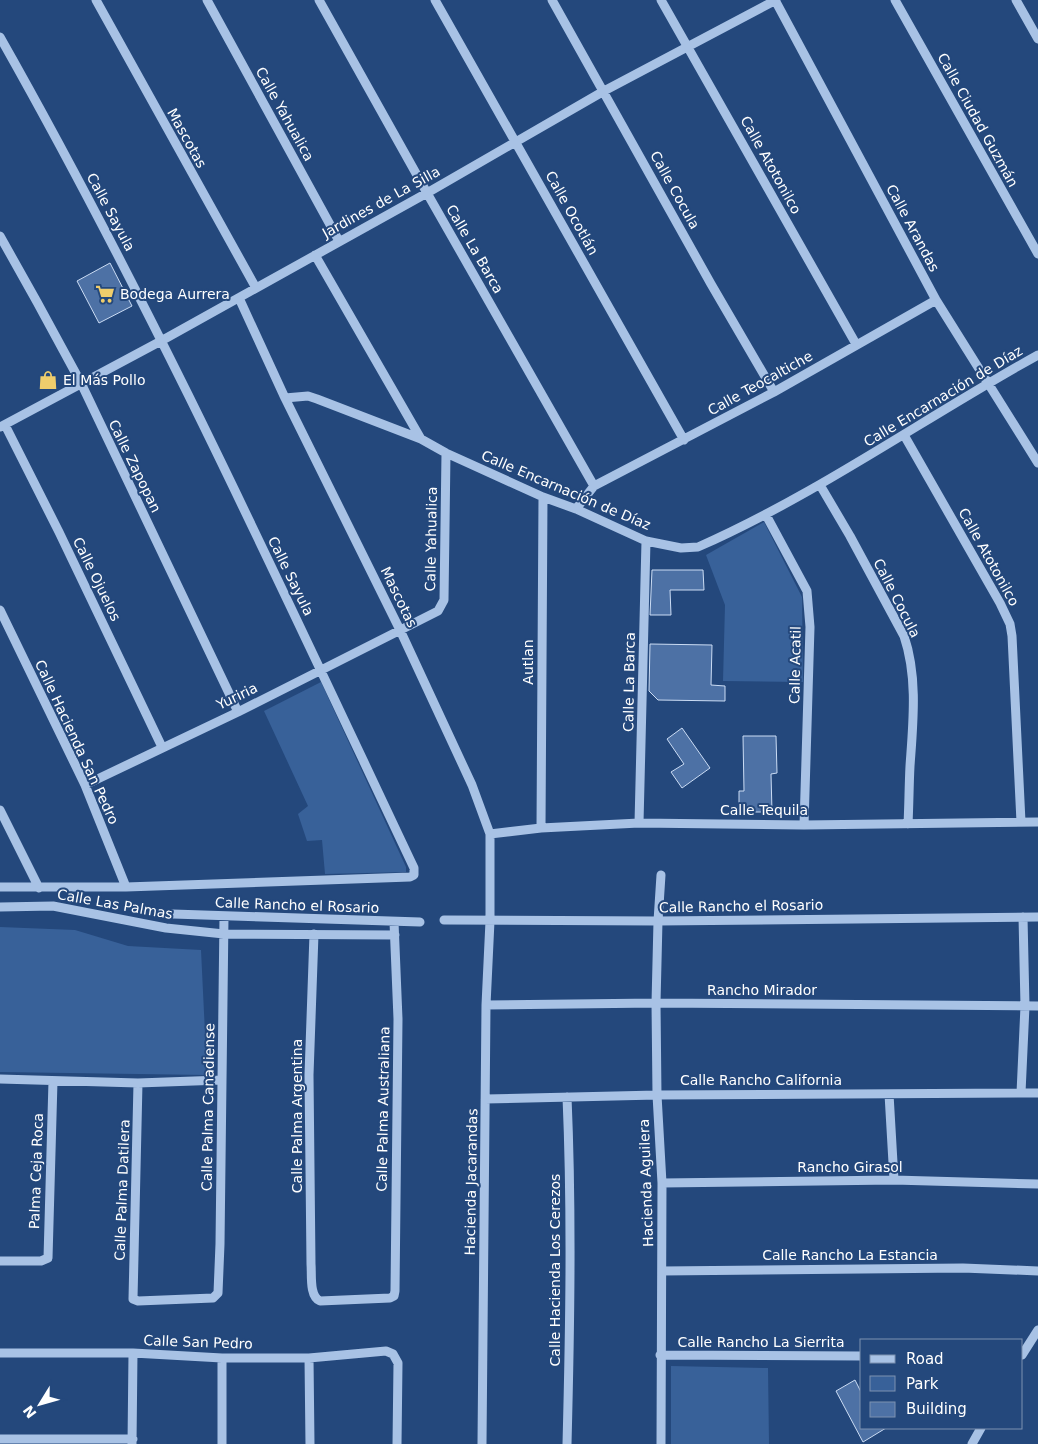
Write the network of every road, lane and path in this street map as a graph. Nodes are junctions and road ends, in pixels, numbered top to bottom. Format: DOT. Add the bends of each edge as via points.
graph roads {
  1 [pos="96,0"];
  2 [pos="207,0"];
  3 [pos="319,0"];
  4 [pos="435,0"];
  5 [pos="552,0"];
  6 [pos="661,0"];
  7 [pos="776,0"];
  8 [pos="894,0"];
  9 [pos="1016,0"];
  10 [pos="0,37"];
  11 [pos="1038,38"];
  12 [pos="688,47"];
  13 [pos="604,91"];
  14 [pos="516,142"];
  15 [pos="427,193"];
  16 [pos="0,236"];
  17 [pos="339,241"];
  18 [pos="1038,254"];
  19 [pos="315,255"];
  20 [pos="256,288"];
  21 [pos="239,298"];
  22 [pos="936,300"];
  23 [pos="161,341"];
  24 [pos="856,344"];
  25 [pos="1038,355"];
  26 [pos="81,383"];
  27 [pos="988,383"];
  28 [pos="774,392"];
  29 [pos="285,398"];
  30 [pos="2,426"];
  31 [pos="904,435"];
  32 [pos="421,439"];
  33 [pos="684,440"];
  34 [pos="446,453"];
  35 [pos="1038,462"];
  36 [pos="820,485"];
  37 [pos="594,486"];
  38 [pos="543,497"];
  39 [pos="576,509"];
  40 [pos="766,515"];
  41 [pos="646,541"];
  42 [pos="0,610"];
  43 [pos="400,630"];
  44 [pos="322,670"];
  45 [pos="238,712"];
  46 [pos="162,747"];
  47 [pos="85,785"];
  48 [pos="0,810"];
  49 [pos="1021,822"];
  50 [pos="1038,822"];
  51 [pos="639,823"];
  52 [pos="804,824"];
  53 [pos="908,824"];
  54 [pos="540,828"];
  55 [pos="490,834"];
  56 [pos="661,875"];
  57 [pos="0,887"];
  58 [pos="126,887"];
  59 [pos="39,888"];
  60 [pos="0,907"];
  61 [pos="174,914"];
  62 [pos="224,917"];
  63 [pos="1023,917"];
  64 [pos="1038,917"];
  65 [pos="444,920"];
  66 [pos="490,921"];
  67 [pos="658,921"];
  68 [pos="394,922"];
  69 [pos="420,922"];
  70 [pos="224,934"];
  71 [pos="314,934"];
  72 [pos="395,935"];
  73 [pos="656,1003"];
  74 [pos="486,1005"];
  75 [pos="1025,1006"];
  76 [pos="1038,1006"];
  77 [pos="0,1079"];
  78 [pos="222,1080"];
  79 [pos="53,1081"];
  80 [pos="138,1083"];
  81 [pos="1021,1093"];
  82 [pos="1038,1093"];
  83 [pos="889,1094"];
  84 [pos="657,1095"];
  85 [pos="567,1097"];
  86 [pos="485,1099"];
  87 [pos="894,1180"];
  88 [pos="662,1183"];
  89 [pos="1038,1184"];
  90 [pos="0,1261"];
  91 [pos="1038,1270"];
  92 [pos="662,1271"];
  93 [pos="394,1296"];
  94 [pos="133,1299"];
  95 [pos="1038,1330"];
  96 [pos="0,1353"];
  97 [pos="133,1353"];
  98 [pos="1023,1353"];
  99 [pos="660,1355"];
  100 [pos="860,1356"];
  101 [pos="222,1358"];
  102 [pos="309,1358"];
  103 [pos="980,1429"];
  104 [pos="0,1439"];
  105 [pos="132,1441"];
  106 [pos="222,1444"];
  107 [pos="310,1444"];
  108 [pos="397,1444"];
  109 [pos="482,1444"];
  110 [pos="567,1444"];
  111 [pos="661,1444"];
  112 [pos="972,1444"];
  1 -- 20 [label="street, Mascotas"];
  2 -- 17 [label="street, Calle Yahualica"];
  3 -- 15 [label="street, Calle La Barca"];
  4 -- 14 [label="street, Calle Ocotlán"];
  5 -- 13 [label="street, Calle Cocula"];
  6 -- 12 [label="street, Calle Atotonilco"];
  7 -- 12 [label="street, Jardines de La Silla"];
  7 -- 22 [label="street, Calle Arandas"];
  8 -- 18 [label="street, Calle Ciudad Guzmán"];
  9 -- 11 [label="street"];
  10 -- 23 [label="street, Calle Sayula"];
  12 -- 13 [label="street, Jardines de La Silla"];
  12 -- 24 [label="street, Calle Atotonilco"];
  13 -- 14 [label="street, Jardines de La Silla"];
  13 -- 28 [label="street, Calle Cocula"];
  14 -- 15 [label="street, Jardines de La Silla"];
  14 -- 33 [label="street, Calle Ocotlán"];
  15 -- 17 [label="street, Jardines de La Silla"];
  15 -- 37 [label="street, Calle La Barca"];
  16 -- 26 [label="street, Calle Zapopan"];
  17 -- 19 [label="street, Jardines de La Silla"];
  19 -- 20 [label="street, Jardines de La Silla"];
  19 -- 32 [label="street"];
  20 -- 21 [label="street, Jardines de La Silla"];
  21 -- 23 [label="street, Jardines de La Silla"];
  21 -- 29 [label="street, Mascotas"];
  22 -- 24 [label="street, Calle Teocaltiche"];
  22 -- 27 [label="street, Calle Arandas"];
  23 -- 26 [label="street, Jardines de La Silla"];
  23 -- 44 [label="street, Calle Sayula"];
  24 -- 28 [label="street, Calle Teocaltiche"];
  25 -- 27 [label="street, Calle Encarnación de Díaz"];
  26 -- 30 [label="street, Jardines de La Silla"];
  26 -- 45 [label="street, Calle Zapopan"];
  27 -- 31 [label="street, Calle Encarnación de Díaz"];
  27 -- 35 [label="street, Calle Arandas"];
  28 -- 33 [label="street, Calle Teocaltiche"];
  29 -- 32 [label="street, Calle Encarnación de Díaz" via="308,396"];
  29 -- 43 [label="street, Mascotas"];
  30 -- 46 [label="street, Calle Ojuelos" via="59,532"];
  31 -- 36 [label="street, Calle Encarnación de Díaz"];
  31 -- 49 [label="street, Calle Atotonilco" via="1010,624"];
  32 -- 34 [label="street, Calle Encarnación de Díaz"];
  33 -- 37 [label="street, Calle Teocaltiche"];
  34 -- 38 [label="street, Calle Encarnación de Díaz"];
  34 -- 43 [label="street, Calle Yahualica" via="444,600 438,611"];
  36 -- 40 [label="street, Calle Encarnación de Díaz"];
  36 -- 53 [label="street, Calle Cocula" via="904,636 908,650 912,667"];
  37 -- 39 [label="street"];
  38 -- 39 [label="street, Calle Encarnación de Díaz"];
  38 -- 54 [label="street, Autlan"];
  39 -- 41 [label="street, Calle Encarnación de Díaz"];
  40 -- 41 [label="street, Calle Encarnación de Díaz" via="698,547 681,548"];
  40 -- 52 [label="street, Calle Acatil" via="807,591 810,627"];
  41 -- 51 [label="street, Calle La Barca"];
  42 -- 47 [label="street, Calle Hacienda San Pedro"];
  43 -- 44 [label="street, Yuriria"];
  43 -- 55 [label="street, Mascotas" via="472,785"];
  44 -- 45 [label="street, Yuriria"];
  44 -- 58 [label="street, Calle Sayula" via="414,868 412,876"];
  45 -- 46 [label="street, Yuriria"];
  46 -- 47 [label="street, Yuriria"];
  47 -- 58 [label="street, Calle Hacienda San Pedro"];
  48 -- 59 [label="street"];
  49 -- 50 [label="street, Calle Tequila"];
  49 -- 53 [label="street, Calle Tequila"];
  51 -- 52 [label="street, Calle Tequila"];
  51 -- 54 [label="street, Calle Tequila"];
  52 -- 53 [label="street, Calle Tequila"];
  54 -- 55 [label="street, Calle Tequila"];
  55 -- 66 [label="street, Mascotas"];
  56 -- 67 [label="street, Hacienda Aguilera"];
  57 -- 59 [label="street"];
  58 -- 59 [label="street"];
  60 -- 70 [label="street, Calle Las Palmas" via="53,906 166,928"];
  61 -- 62 [label="street, Calle Rancho el Rosario"];
  62 -- 68 [label="street, Calle Rancho el Rosario"];
  62 -- 70 [label="street, Calle Palma Canadiense"];
  63 -- 64 [label="street, Calle Rancho el Rosario"];
  63 -- 67 [label="street, Calle Rancho el Rosario"];
  63 -- 75 [label="street"];
  65 -- 66 [label="street, Calle Rancho el Rosario"];
  66 -- 67 [label="street, Calle Rancho el Rosario"];
  66 -- 74 [label="street, Hacienda Jacarandas"];
  67 -- 73 [label="street, Hacienda Aguilera"];
  68 -- 69 [label="street, Calle Rancho el Rosario"];
  68 -- 72 [label="street, Calle Palma Australiana"];
  70 -- 71 [label="street, Calle Las Palmas"];
  70 -- 78 [label="street, Calle Palma Canadiense"];
  71 -- 72 [label="street, Calle Las Palmas"];
  71 -- 93 [label="street, Calle Palma Argentina" via="309,1075 311,1264 315,1298 320,1302"];
  72 -- 93 [label="street, Calle Palma Australiana" via="398,1019"];
  73 -- 74 [label="street, Rancho Mirador"];
  73 -- 75 [label="street, Rancho Mirador"];
  73 -- 84 [label="street, Hacienda Aguilera"];
  74 -- 86 [label="street, Hacienda Jacarandas"];
  75 -- 76 [label="street, Rancho Mirador"];
  75 -- 81 [label="street"];
  77 -- 79 [label="street"];
  78 -- 80 [label="street"];
  78 -- 94 [label="street, Calle Palma Canadiense" via="218,1293 216,1296"];
  79 -- 80 [label="street"];
  79 -- 90 [label="street, Palma Ceja Roca" via="48,1258 42,1262"];
  80 -- 94 [label="street, Calle Palma Datilera"];
  81 -- 82 [label="street, Calle Rancho California"];
  81 -- 83 [label="street, Calle Rancho California"];
  83 -- 84 [label="street, Calle Rancho California"];
  83 -- 87 [label="street"];
  84 -- 85 [label="street, Calle Rancho California"];
  84 -- 88 [label="street, Hacienda Aguilera"];
  85 -- 86 [label="street, Calle Rancho California"];
  85 -- 110 [label="street, Calle Hacienda Los Cerezos" via="570,1172"];
  86 -- 109 [label="street, Hacienda Jacarandas"];
  87 -- 88 [label="street, Rancho Girasol"];
  87 -- 89 [label="street, Rancho Girasol"];
  88 -- 92 [label="street, Hacienda Aguilera"];
  91 -- 92 [label="street, Calle Rancho La Estancia"];
  92 -- 99 [label="street, Hacienda Aguilera"];
  95 -- 98 [label="street"];
  96 -- 97 [label="street, Calle San Pedro"];
  97 -- 101 [label="street, Calle San Pedro"];
  97 -- 105 [label="street"];
  99 -- 100 [label="street, Calle Rancho La Sierrita"];
  99 -- 111 [label="street, Hacienda Aguilera"];
  101 -- 102 [label="street, Calle San Pedro"];
  101 -- 106 [label="street"];
  102 -- 107 [label="street"];
  102 -- 108 [label="street, Calle San Pedro" via="386,1351 394,1354 398,1363"];
  103 -- 112 [label="street"];
  104 -- 105 [label="street"];
}
